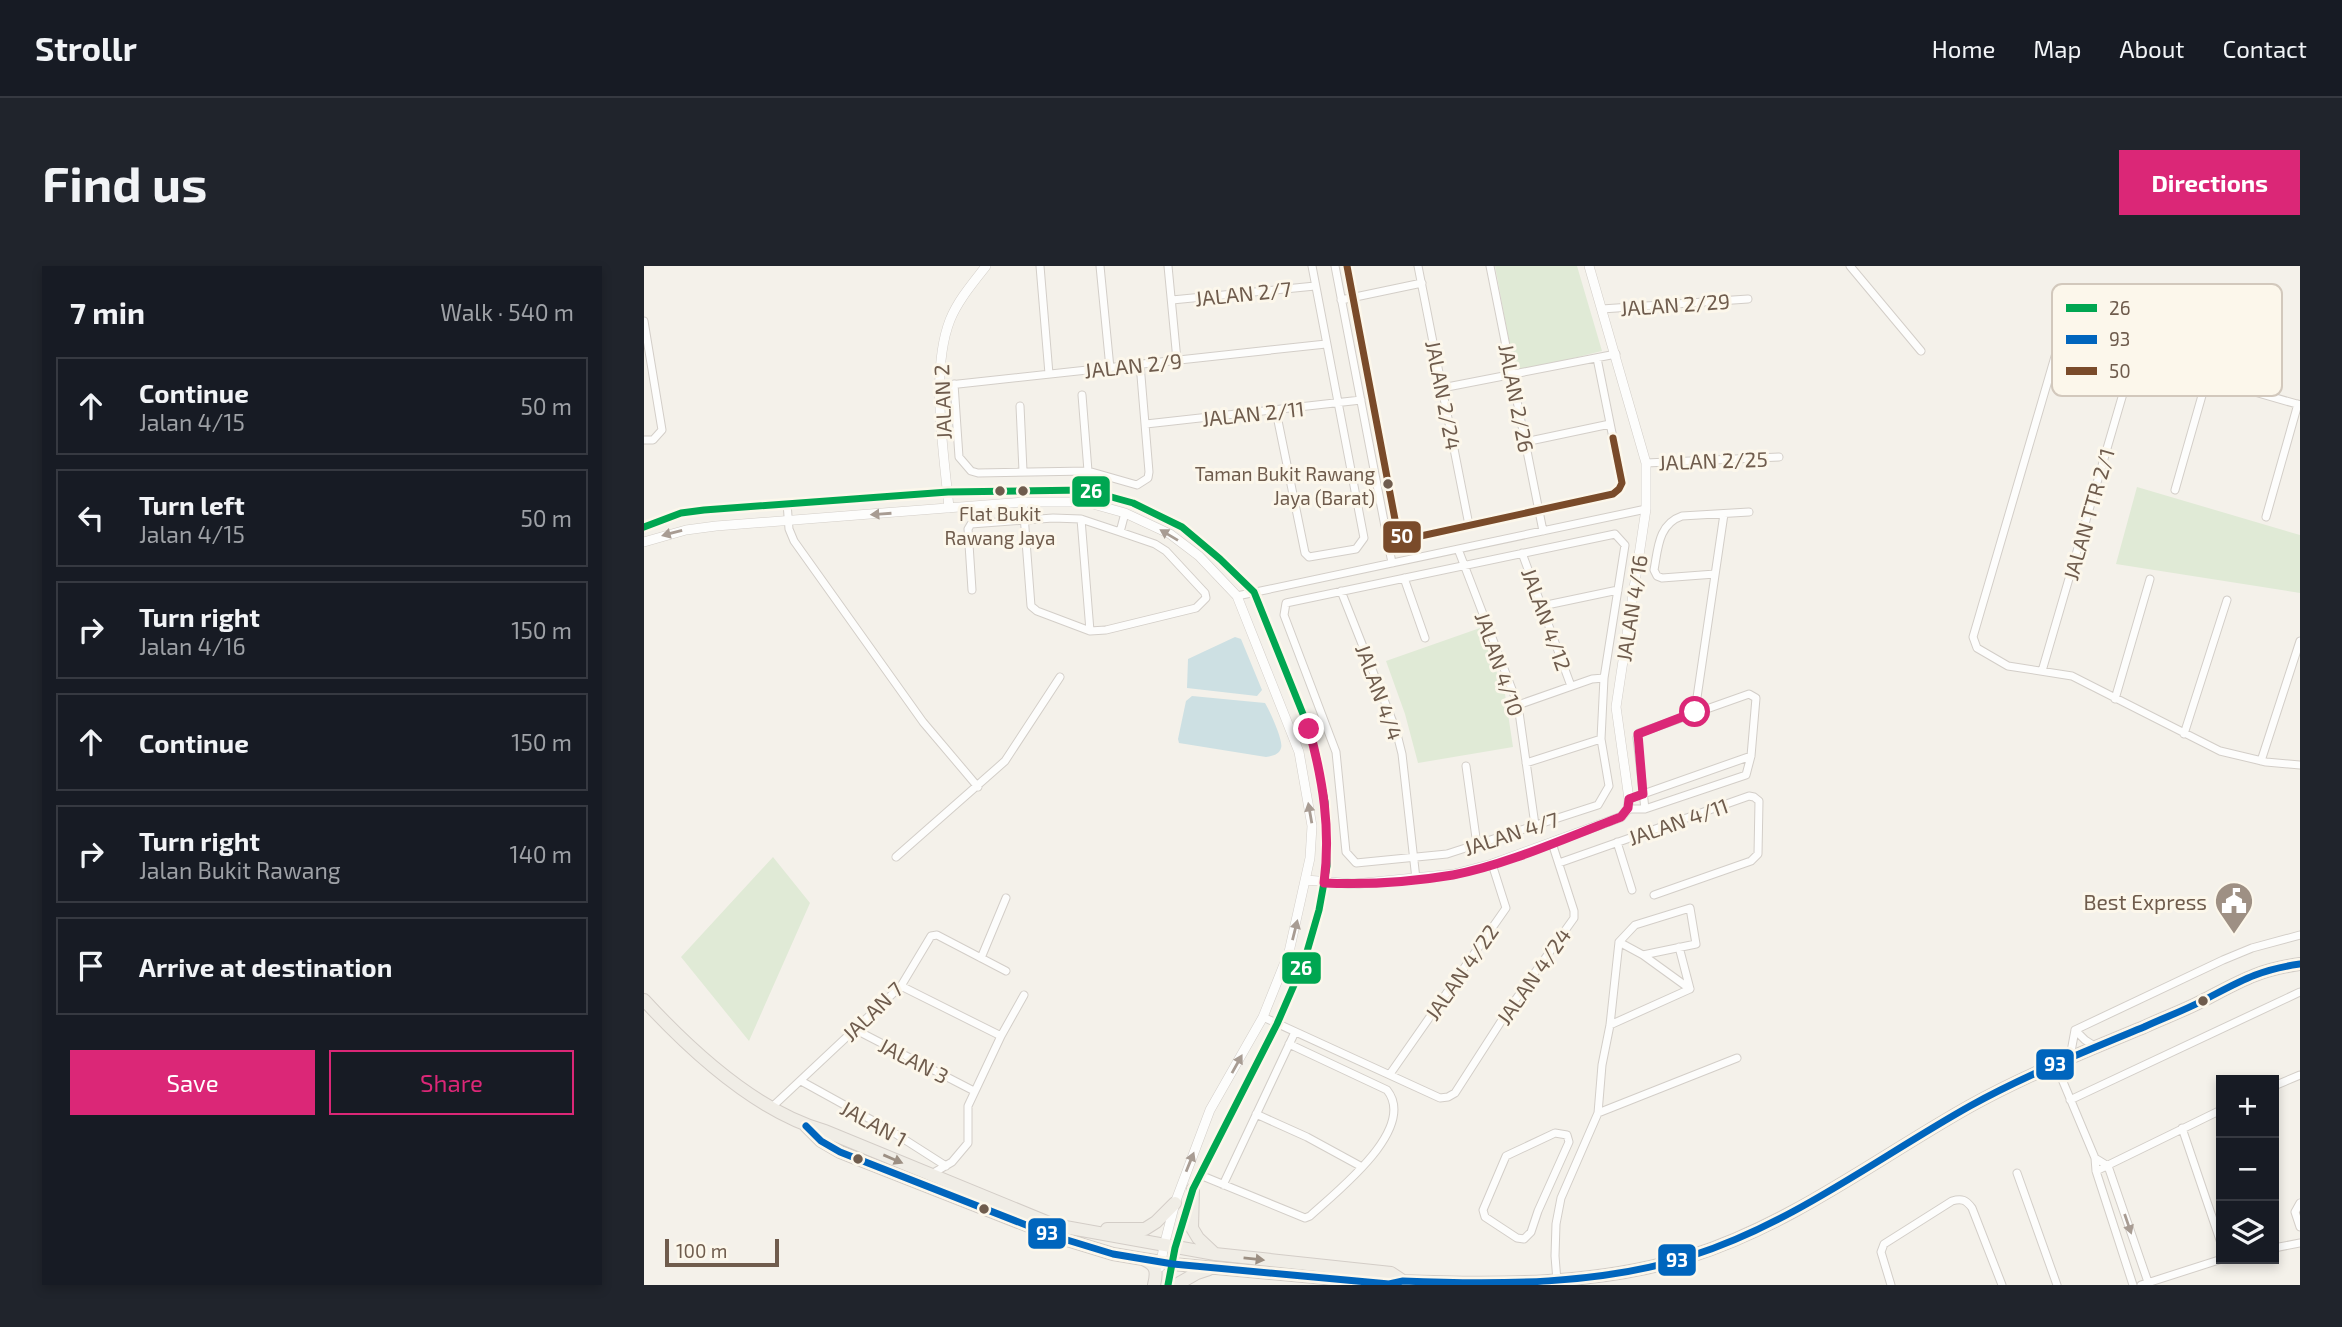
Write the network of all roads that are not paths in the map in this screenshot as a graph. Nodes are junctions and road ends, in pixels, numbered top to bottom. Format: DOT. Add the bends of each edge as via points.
graph roads {
  1 [pos="986,266"];
  2 [pos="1040,266"];
  3 [pos="1100,266"];
  4 [pos="1168,266"];
  5 [pos="1312,266"];
  6 [pos="1335,266"];
  7 [pos="1347,266"];
  8 [pos="1418,266"];
  9 [pos="1490,266"];
  10 [pos="1589,266"];
  11 [pos="1850,266"];
  12 [pos="1422,283"];
  13 [pos="1315,286"];
  14 [pos="1353,298"];
  15 [pos="1748,299"];
  16 [pos="1172,300"];
  17 [pos="1341,300"];
  18 [pos="1602,309"];
  19 [pos="644,321"];
  20 [pos="1326,344"];
  21 [pos="1921,351"];
  22 [pos="1616,354"];
  23 [pos="1597,358"];
  24 [pos="1177,360"];
  25 [pos="1140,364"];
  26 [pos="2052,365"];
  27 [pos="1110,368"];
  28 [pos="1049,374"];
  29 [pos="1512,375"];
  30 [pos="954,384"];
  31 [pos="940,386"];
  32 [pos="1442,388"];
  33 [pos="1082,395"];
  34 [pos="2122,396"];
  35 [pos="2202,396"];
  36 [pos="2271,396"];
  37 [pos="1361,400"];
  38 [pos="1338,404"];
  39 [pos="2299,404"];
  40 [pos="1020,406"];
  41 [pos="1276,411"];
  42 [pos="1146,424"];
  43 [pos="1610,424"];
  44 [pos="644,440"];
  45 [pos="1525,442"];
  46 [pos="1779,457"];
  47 [pos="1646,463"];
  48 [pos="1023,471"];
  49 [pos="1088,471"];
  50 [pos="2175,489"];
  51 [pos="948,492"];
  52 [pos="1023,502"];
  53 [pos="787,503"];
  54 [pos="949,509"];
  55 [pos="1646,509"];
  56 [pos="704,510"];
  57 [pos="1539,510"];
  58 [pos="1749,512"];
  59 [pos="1125,513"];
  60 [pos="1724,514"];
  61 [pos="2266,517"];
  62 [pos="1081,519"];
  63 [pos="1024,520"];
  64 [pos="789,521"];
  65 [pos="1469,525"];
  66 [pos="716,526"];
  67 [pos="644,527"];
  68 [pos="1120,531"];
  69 [pos="1543,531"];
  70 [pos="644,542"];
  71 [pos="1458,549"];
  72 [pos="1522,553"];
  73 [pos="1392,563"];
  74 [pos="1464,565"];
  75 [pos="1715,574"];
  76 [pos="1404,578"];
  77 [pos="2150,579"];
  78 [pos="972,590"];
  79 [pos="1618,590"];
  80 [pos="1341,591"];
  81 [pos="1254,592"];
  82 [pos="1237,596"];
  83 [pos="2227,600"];
  84 [pos="1542,606"];
  85 [pos="1090,631"];
  86 [pos="1424,638"];
  87 [pos="2300,641"];
  88 [pos="2042,671"];
  89 [pos="1621,672"];
  90 [pos="1605,674"];
  91 [pos="1060,677"];
  92 [pos="1571,686"];
  93 [pos="2115,699"];
  94 [pos="1518,705"];
  95 [pos="1695,712"];
  96 [pos="2184,734"];
  97 [pos="1601,739"];
  98 [pos="1751,756"];
  99 [pos="2261,761"];
  100 [pos="1526,763"];
  101 [pos="2300,765"];
  102 [pos="1466,766"];
  103 [pos="978,787"];
  104 [pos="1643,794"];
  105 [pos="1629,804"];
  106 [pos="1645,809"];
  107 [pos="1535,825"];
  108 [pos="1617,842"];
  109 [pos="1552,843"];
  110 [pos="1476,845"];
  111 [pos="896,857"];
  112 [pos="1413,858"];
  113 [pos="1559,863"];
  114 [pos="1492,864"];
  115 [pos="1416,879"];
  116 [pos="1306,880"];
  117 [pos="1324,883"];
  118 [pos="1632,890"];
  119 [pos="1654,895"];
  120 [pos="1006,898"];
  121 [pos="2300,935"];
  122 [pos="1619,942"];
  123 [pos="1679,947"];
  124 [pos="1643,955"];
  125 [pos="981,958"];
  126 [pos="2300,964"];
  127 [pos="1006,971"];
  128 [pos="901,986"];
  129 [pos="1690,989"];
  130 [pos="2300,992"];
  131 [pos="1024,995"];
  132 [pos="644,1000"];
  133 [pos="1263,1017"];
  134 [pos="1277,1024"];
  135 [pos="1610,1025"];
  136 [pos="854,1029"];
  137 [pos="2075,1030"];
  138 [pos="1295,1032"];
  139 [pos="1001,1036"];
  140 [pos="1289,1044"];
  141 [pos="2096,1047"];
  142 [pos="1737,1058"];
  143 [pos="2069,1059"];
  144 [pos="2056,1065"];
  145 [pos="1390,1074"];
  146 [pos="2300,1075"];
  147 [pos="801,1081"];
  148 [pos="2279,1084"];
  149 [pos="974,1091"];
  150 [pos="2070,1100"];
  151 [pos="772,1107"];
  152 [pos="1232,1108"];
  153 [pos="2216,1112"];
  154 [pos="1598,1113"];
  155 [pos="1256,1114"];
  156 [pos="1207,1120"];
  157 [pos="806,1126"];
  158 [pos="2182,1128"];
  159 [pos="2095,1158"];
  160 [pos="946,1166"];
  161 [pos="2108,1166"];
  162 [pos="1362,1167"];
  163 [pos="2096,1171"];
  164 [pos="935,1172"];
  165 [pos="2017,1173"];
  166 [pos="1200,1175"];
  167 [pos="1223,1185"];
  168 [pos="1193,1189"];
  169 [pos="1546,1193"];
  170 [pos="1561,1198"];
  171 [pos="1175,1203"];
  172 [pos="2300,1203"];
  173 [pos="1054,1225"];
  174 [pos="2300,1226"];
  175 [pos="2216,1228"];
  176 [pos="2300,1234"];
  177 [pos="2297,1243"];
  178 [pos="1169,1247"];
  179 [pos="2279,1247"];
  180 [pos="1141,1258"];
  181 [pos="1216,1261"];
  182 [pos="2216,1261"];
  183 [pos="1167,1263"];
  184 [pos="1403,1281"];
  185 [pos="1557,1281"];
  186 [pos="1353,1282"];
  187 [pos="2144,1284"];
  188 [pos="1154,1285"];
  189 [pos="1168,1285"];
  190 [pos="1176,1285"];
  191 [pos="1389,1285"];
  192 [pos="1891,1285"];
  193 [pos="2001,1285"];
  194 [pos="2057,1285"];
  195 [pos="2133,1285"];
  1 -- 31 [label="street, JALAN 2" via="951,318 939,360"];
  2 -- 28 [label="street"];
  3 -- 27 [label="street"];
  4 -- 16 [label="street"];
  5 -- 13 [label="street"];
  6 -- 17 [label="street"];
  7 -- 14 [label="street"];
  8 -- 12 [label="street, JALAN 2/24"];
  9 -- 29 [label="street, JALAN 2/26"];
  10 -- 18 [label="street, JALAN 4/16"];
  11 -- 21 [label="street"];
  12 -- 14 [label="street"];
  12 -- 32 [label="street, JALAN 2/24"];
  13 -- 16 [label="street, JALAN 2/7"];
  13 -- 20 [label="street"];
  14 -- 17 [label="street"];
  14 -- 65 [label="street" via="1397,530 1407,539"];
  15 -- 18 [label="street, JALAN 2/29"];
  16 -- 24 [label="street"];
  17 -- 37 [label="street"];
  18 -- 22 [label="street, JALAN 4/16"];
  19 -- 44 [label="street" via="662,430 653,440"];
  20 -- 24 [label="street, JALAN 2/9"];
  20 -- 38 [label="street"];
  22 -- 23 [label="street"];
  22 -- 47 [label="street, JALAN 4/16"];
  23 -- 29 [label="street"];
  23 -- 43 [label="street"];
  24 -- 25 [label="street, JALAN 2/9"];
  25 -- 27 [label="street, JALAN 2/9"];
  25 -- 42 [label="street"];
  26 -- 88 [label="street" via="1973,637 1977,648 2008,666"];
  27 -- 28 [label="street, JALAN 2/9"];
  28 -- 30 [label="street, JALAN 2/9"];
  29 -- 32 [label="street"];
  29 -- 45 [label="street, JALAN 2/26"];
  30 -- 31 [label="street, JALAN 2/9"];
  30 -- 48 [label="street" via="963,464 978,473"];
  31 -- 51 [label="street, JALAN 2"];
  32 -- 65 [label="street, JALAN 2/24"];
  33 -- 49 [label="street"];
  34 -- 88 [label="street, JALAN TTR 2/1"];
  35 -- 50 [label="street"];
  36 -- 39 [label="street"];
  37 -- 38 [label="street, JALAN 2/11"];
  37 -- 73 [label="street"];
  38 -- 41 [label="street, JALAN 2/11"];
  38 -- 41 [label="street" via="1364,538 1356,549 1309,557"];
  39 -- 61 [label="street"];
  40 -- 48 [label="street"];
  41 -- 42 [label="street, JALAN 2/11"];
  42 -- 49 [label="street" via="1149,472 1143,482 1131,484"];
  43 -- 45 [label="street"];
  43 -- 57 [label="street" via="1622,483 1619,489"];
  45 -- 57 [label="street, JALAN 2/26"];
  46 -- 47 [label="street, JALAN 2/25"];
  47 -- 55 [label="street, JALAN 4/16"];
  48 -- 49 [label="street"];
  51 -- 53 [label="street"];
  51 -- 54 [label="street, JALAN 2"];
  51 -- 81 [label="street" via="1068,489 1133,503 1182,527"];
  52 -- 54 [label="street"];
  52 -- 59 [label="street" via="1086,502"];
  52 -- 63 [label="street"];
  53 -- 56 [label="street"];
  53 -- 64 [label="street"];
  54 -- 64 [label="street, one-way"];
  55 -- 69 [label="street"];
  55 -- 89 [label="street, JALAN 4/16"];
  56 -- 66 [label="street" via="706,520"];
  56 -- 67 [label="street"];
  57 -- 65 [label="street"];
  57 -- 69 [label="street, JALAN 2/26"];
  58 -- 60 [label="street"];
  59 -- 68 [label="street"];
  82 -- 59 [label="street, one-way" via="1199,556 1170,534"];
  60 -- 75 [label="street"];
  60 -- 75 [label="street" via="1673,519 1662,531 1654,570 1662,578"];
  62 -- 63 [label="street"];
  62 -- 68 [label="street"];
  62 -- 85 [label="street"];
  63 -- 78 [label="street" via="969,525"];
  63 -- 85 [label="street" via="1031,606"];
  64 -- 66 [label="street"];
  64 -- 103 [label="street" via="794,541 923,722"];
  66 -- 70 [label="street, one-way"];
  68 -- 85 [label="street" via="1166,551 1206,598 1196,608"];
  69 -- 71 [label="street"];
  71 -- 73 [label="street"];
  71 -- 74 [label="street, JALAN 4/10"];
  72 -- 74 [label="street"];
  72 -- 79 [label="street" via="1615,534 1625,545"];
  72 -- 84 [label="street, JALAN 4/12"];
  73 -- 81 [label="street"];
  74 -- 76 [label="street"];
  74 -- 94 [label="street, JALAN 4/10"];
  75 -- 95 [label="street"];
  76 -- 80 [label="street"];
  76 -- 86 [label="street"];
  77 -- 93 [label="street"];
  79 -- 84 [label="street"];
  79 -- 90 [label="street"];
  80 -- 112 [label="street, JALAN 4/4" via="1396,730"];
  80 -- 112 [label="street, JALAN 4/7" via="1286,603 1284,615 1336,752 1346,852 1356,863"];
  81 -- 82 [label="street"];
  81 -- 117 [label="street" via="1316,755 1328,846"];
  116 -- 82 [label="street, one-way" via="1312,826 1299,752"];
  83 -- 96 [label="street"];
  84 -- 92 [label="street, JALAN 4/12"];
  87 -- 99 [label="street"];
  88 -- 93 [label="street" via="2072,676"];
  89 -- 90 [label="street"];
  89 -- 105 [label="street, JALAN 4/16" via="1616,707"];
  90 -- 92 [label="street"];
  90 -- 97 [label="street"];
  91 -- 103 [label="street" via="1005,761"];
  92 -- 94 [label="street"];
  93 -- 96 [label="street"];
  94 -- 100 [label="street, JALAN 4/10"];
  95 -- 98 [label="street" via="1749,694 1756,698"];
  95 -- 104 [label="street" via="1638,734"];
  96 -- 99 [label="street" via="2220,751"];
  97 -- 100 [label="street"];
  97 -- 107 [label="street, JALAN 4/7" via="1609,786 1598,805"];
  98 -- 104 [label="street"];
  98 -- 106 [label="street" via="1746,775"];
  99 -- 101 [label="street"];
  100 -- 107 [label="street, JALAN 4/10"];
  102 -- 110 [label="street"];
  103 -- 111 [label="street"];
  104 -- 105 [label="street"];
  104 -- 106 [label="street"];
  105 -- 106 [label="street"];
  105 -- 109 [label="street" via="1621,817"];
  107 -- 110 [label="street, JALAN 4/7"];
  108 -- 113 [label="street, JALAN 4/11"];
  108 -- 118 [label="street"];
  108 -- 119 [label="street, JALAN 4/11" via="1749,796 1759,801 1758,854 1751,861"];
  109 -- 113 [label="street, JALAN 4/24"];
  109 -- 114 [label="street"];
  110 -- 112 [label="street, JALAN 4/7"];
  112 -- 115 [label="street, JALAN 4/4"];
  113 -- 145 [label="street, JALAN 4/24" via="1574,918 1455,1093 1440,1098"];
  114 -- 115 [label="street"];
  114 -- 145 [label="street, JALAN 4/22" via="1506,908"];
  115 -- 117 [label="street"];
  116 -- 117 [label="street"];
  133 -- 116 [label="street, one-way" via="1289,952"];
  117 -- 134 [label="street" via="1304,962"];
  120 -- 125 [label="street"];
  121 -- 137 [label="street" via="2223,960"];
  122 -- 123 [label="street" via="1635,925 1690,908 1696,944"];
  122 -- 124 [label="street"];
  122 -- 135 [label="street"];
  123 -- 124 [label="street"];
  123 -- 129 [label="street"];
  124 -- 129 [label="street"];
  125 -- 127 [label="street, JALAN 7"];
  125 -- 128 [label="street, JALAN 7" via="931,936"];
  126 -- 141 [label="main road" via="2247,977"];
  128 -- 136 [label="street, JALAN 7"];
  128 -- 139 [label="street"];
  129 -- 135 [label="street"];
  130 -- 150 [label="street"];
  131 -- 139 [label="street"];
  132 -- 151 [label="main road" via="673,1032"];
  133 -- 134 [label="street"];
  156 -- 133 [label="street, one-way"];
  134 -- 138 [label="street"];
  134 -- 152 [label="street"];
  135 -- 154 [label="street"];
  136 -- 147 [label="street, JALAN 7"];
  136 -- 149 [label="street, JALAN 3"];
  137 -- 141 [label="street"];
  137 -- 143 [label="street"];
  138 -- 140 [label="street"];
  138 -- 145 [label="street"];
  139 -- 149 [label="street"];
  140 -- 155 [label="street"];
  140 -- 162 [label="street" via="1387,1090 1392,1097 1394,1118 1384,1141"];
  141 -- 143 [label="main road"];
  142 -- 154 [label="street"];
  143 -- 144 [label="main road"];
  144 -- 150 [label="street"];
  144 -- 185 [label="main road" via="1973,1104 1799,1208 1742,1235 1650,1268"];
  146 -- 148 [label="street"];
  147 -- 151 [label="street, JALAN 7"];
  147 -- 160 [label="street, JALAN 1"];
  149 -- 160 [label="street" via="968,1106 969,1140"];
  150 -- 159 [label="street"];
  151 -- 157 [label="main road"];
  152 -- 156 [label="street" via="1215,1121"];
  152 -- 166 [label="street"];
  153 -- 158 [label="street"];
  154 -- 170 [label="street"];
  155 -- 162 [label="street"];
  155 -- 167 [label="street"];
  171 -- 156 [label="street, one-way"];
  157 -- 173 [label="main road, one-way"];
  157 -- 180 [label="main road" via="841,1152 1054,1236"];
  158 -- 161 [label="street"];
  158 -- 175 [label="street"];
  159 -- 161 [label="street"];
  159 -- 163 [label="street"];
  160 -- 164 [label="street"];
  161 -- 163 [label="street"];
  161 -- 187 [label="street, one-way"];
  162 -- 167 [label="street" via="1305,1219"];
  163 -- 195 [label="street"];
  165 -- 194 [label="street"];
  166 -- 167 [label="street"];
  166 -- 168 [label="street"];
  168 -- 178 [label="street"];
  168 -- 181 [label="main road" via="1192,1228"];
  169 -- 169 [label="street" via="1531,1232 1524,1238 1484,1215 1506,1156 1555,1133 1565,1134 1569,1142"];
  169 -- 170 [label="street"];
  170 -- 185 [label="street" via="1555,1245"];
  171 -- 173 [label="main road" via="1145,1229"];
  171 -- 178 [label="street"];
  172 -- 174 [label="street" via="2295,1212"];
  173 -- 178 [label="main road"];
  176 -- 177 [label="street"];
  177 -- 179 [label="street"];
  178 -- 181 [label="main road"];
  178 -- 183 [label="street"];
  180 -- 183 [label="main road"];
  180 -- 188 [label="main road" via="1154,1265"];
  181 -- 183 [label="main road"];
  181 -- 184 [label="main road, one-way" via="1391,1273"];
  181 -- 186 [label="main road"];
  181 -- 190 [label="main road"];
  182 -- 187 [label="street"];
  183 -- 188 [label="street"];
  183 -- 189 [label="street"];
  184 -- 185 [label="main road"];
  184 -- 191 [label="main road"];
  186 -- 191 [label="main road"];
  192 -- 193 [label="street" via="1881,1252 1884,1244 1961,1198 1972,1208"];
}
